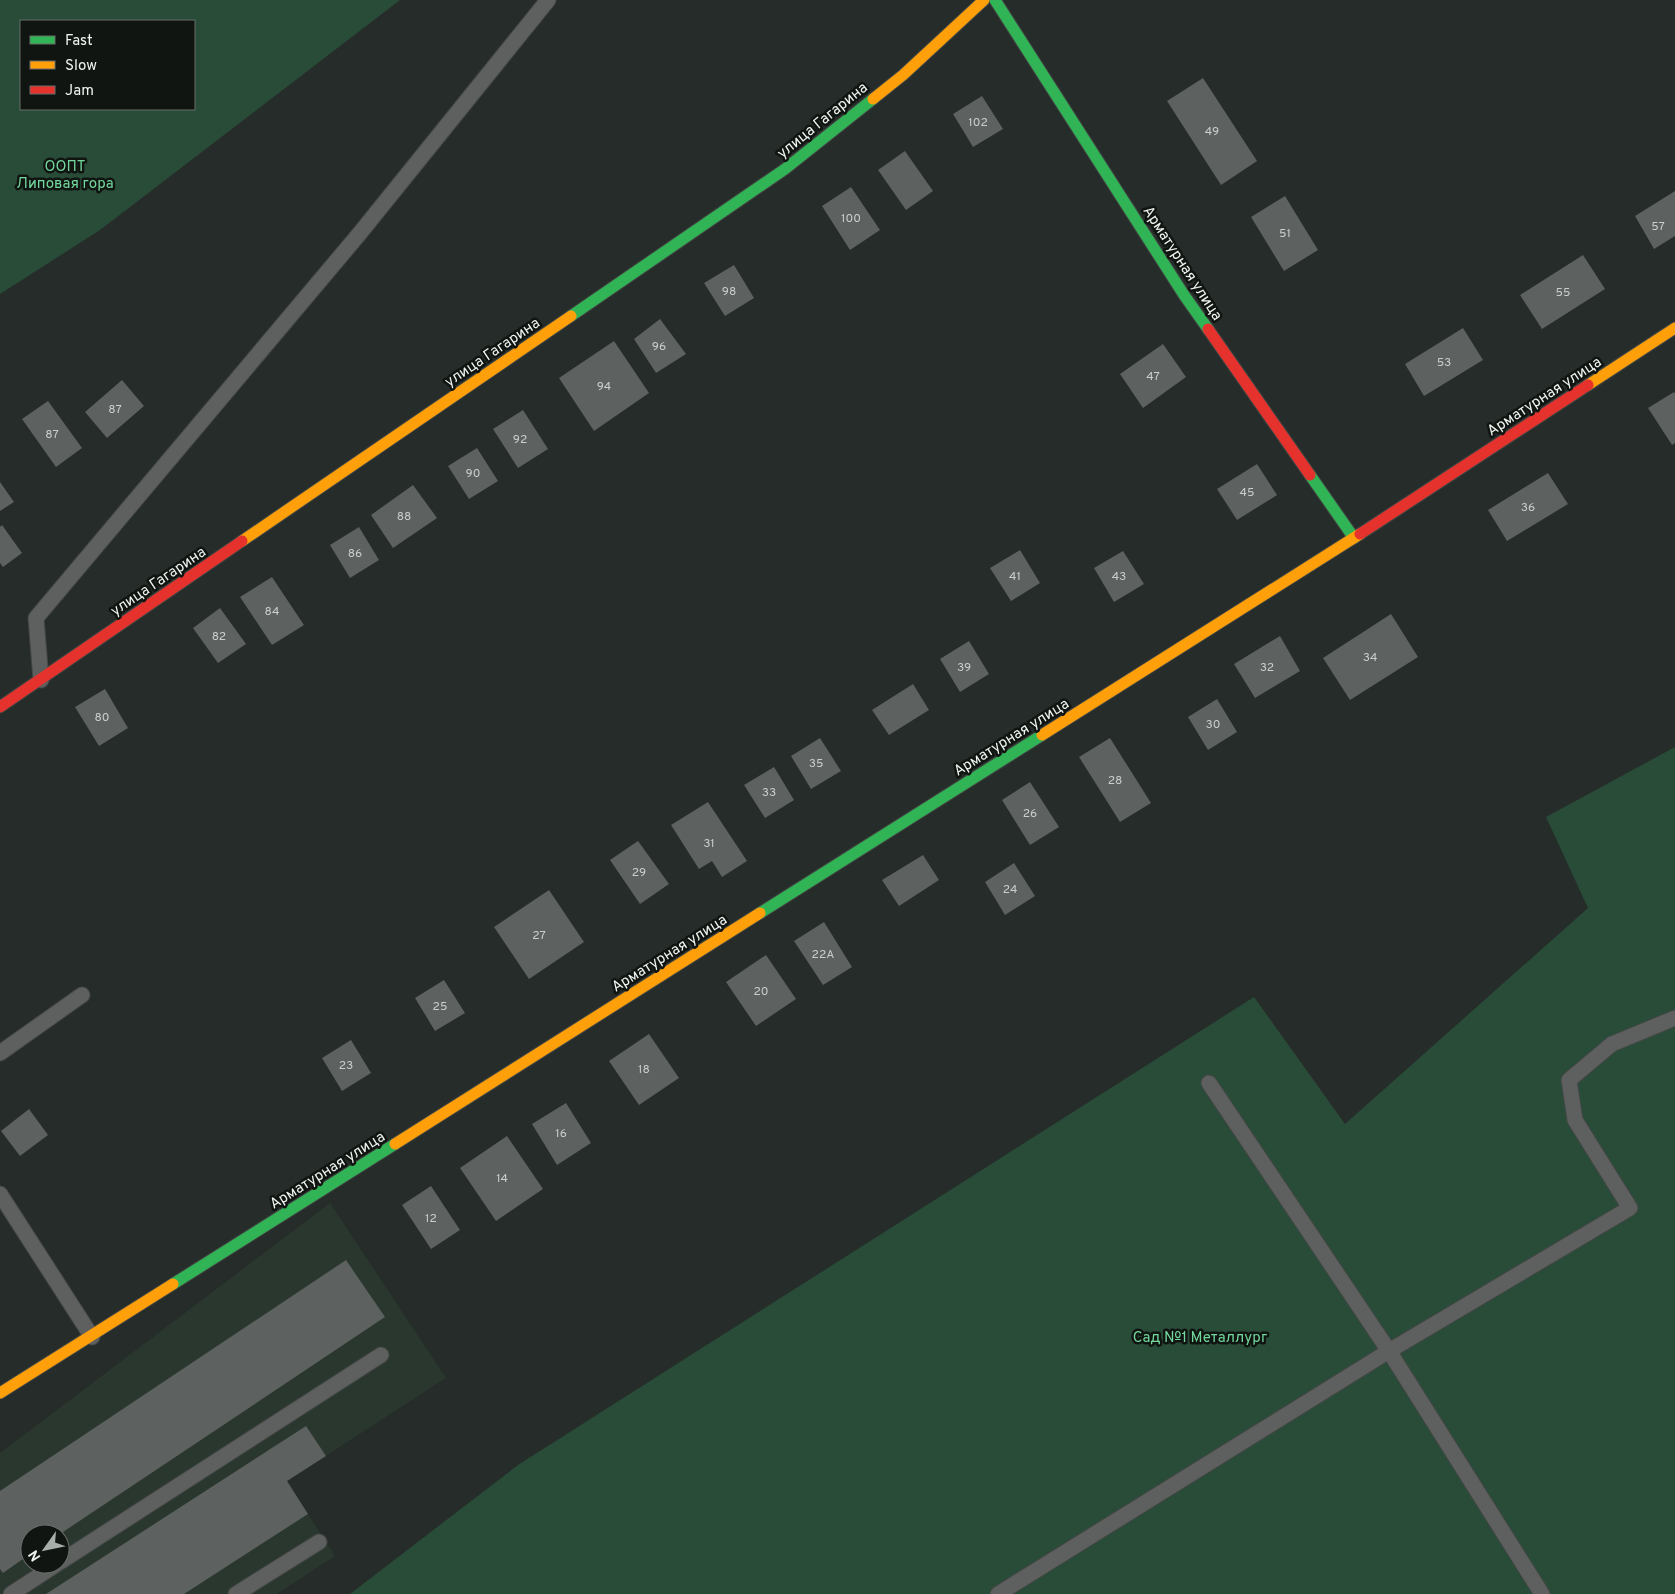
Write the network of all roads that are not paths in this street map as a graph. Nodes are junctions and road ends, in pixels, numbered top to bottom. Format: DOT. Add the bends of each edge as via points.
graph roads {
  1 [pos="548,0"];
  2 [pos="984,0"];
  3 [pos="995,0"];
  4 [pos="1675,328"];
  5 [pos="1354,538"];
  6 [pos="41,680"];
  7 [pos="0,707"];
  8 [pos="82,995"];
  9 [pos="1675,1018"];
  10 [pos="0,1053"];
  11 [pos="1209,1083"];
  12 [pos="0,1194"];
  13 [pos="92,1337"];
  14 [pos="1389,1351"];
  15 [pos="381,1355"];
  16 [pos="0,1393"];
  17 [pos="319,1542"];
  18 [pos="70,1556"];
  19 [pos="42,1574"];
  20 [pos="11,1594"];
  21 [pos="236,1594"];
  22 [pos="998,1594"];
  23 [pos="1542,1594"];
  1 -- 6 [label="lane" via="360,232 36,618"];
  2 -- 6 [label="street, улица Гагарина" via="903,74 785,169"];
  3 -- 5 [label="street, Арматурная улица" via="1184,295"];
  4 -- 5 [label="street, Арматурная улица"];
  5 -- 13 [label="street, Арматурная улица"];
  6 -- 7 [label="street, улица Гагарина"];
  8 -- 10 [label="lane"];
  9 -- 14 [label="lane" via="1612,1044 1569,1080 1575,1120 1630,1208"];
  11 -- 14 [label="lane"];
  12 -- 13 [label="lane"];
  13 -- 16 [label="street, Арматурная улица"];
  14 -- 22 [label="lane"];
  14 -- 23 [label="lane"];
  15 -- 18 [label="lane"];
  17 -- 21 [label="lane"];
  19 -- 20 [label="lane"];
}
